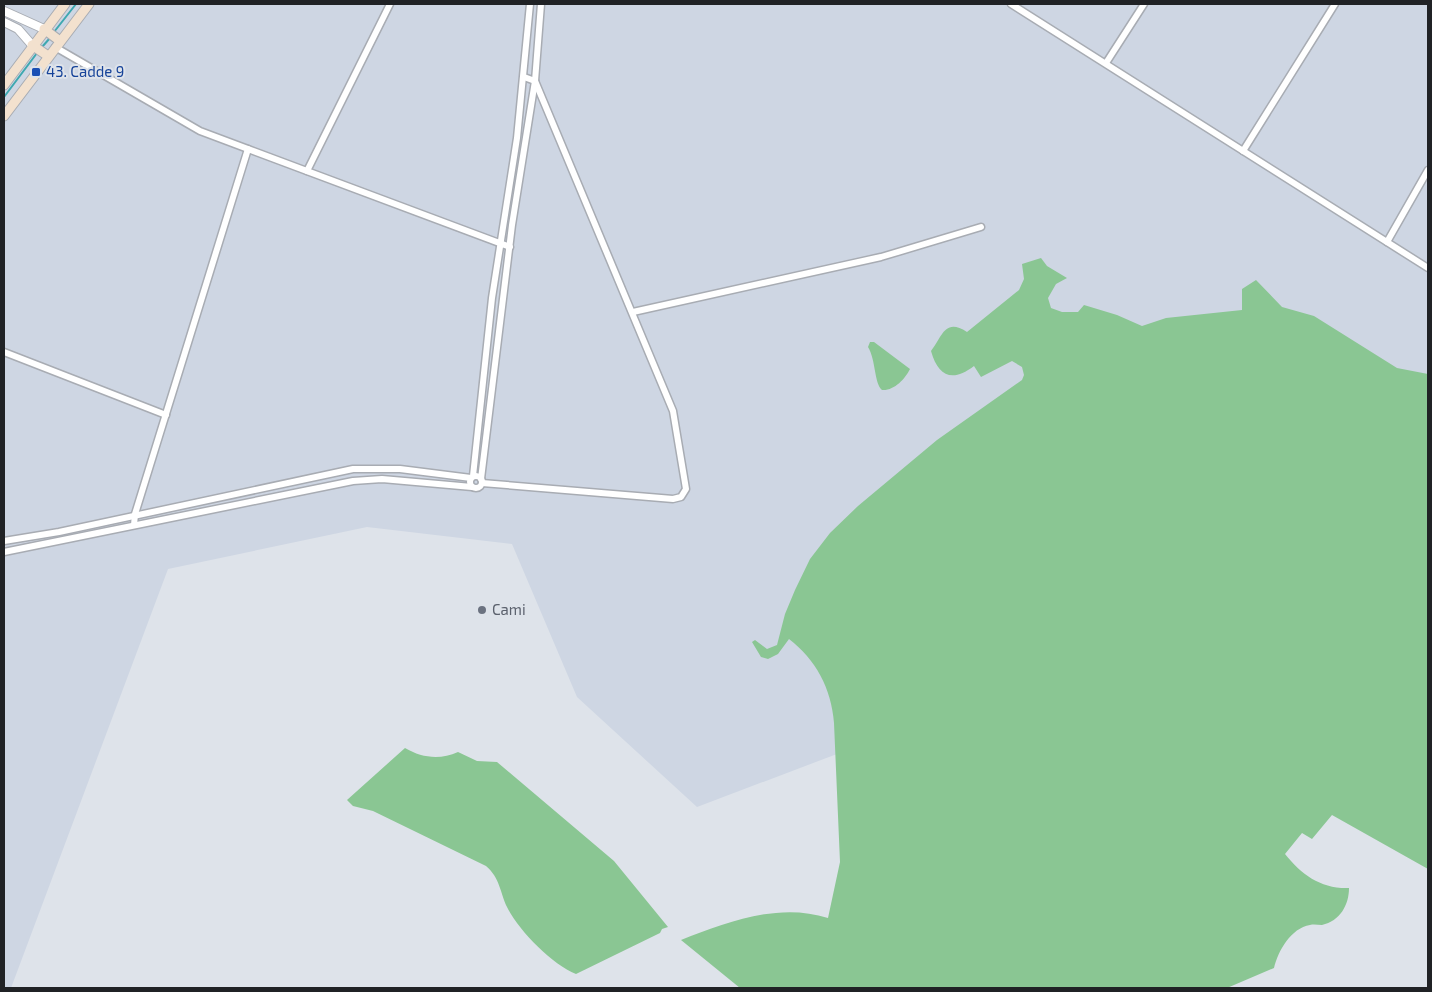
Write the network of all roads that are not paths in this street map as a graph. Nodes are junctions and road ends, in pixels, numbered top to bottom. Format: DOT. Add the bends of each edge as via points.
graph roads {
  1 [pos="65,4"];
  2 [pos="89,4"];
  3 [pos="390,4"];
  4 [pos="530,4"];
  5 [pos="541,4"];
  6 [pos="1010,4"];
  7 [pos="1144,4"];
  8 [pos="1335,4"];
  9 [pos="4,11"];
  10 [pos="4,22"];
  11 [pos="44,29"];
  12 [pos="32,44"];
  13 [pos="57,44"];
  14 [pos="48,56"];
  15 [pos="1106,63"];
  16 [pos="524,78"];
  17 [pos="535,81"];
  18 [pos="4,85"];
  19 [pos="4,116"];
  20 [pos="248,149"];
  21 [pos="1243,151"];
  22 [pos="1428,170"];
  23 [pos="307,171"];
  24 [pos="981,226"];
  25 [pos="1387,242"];
  26 [pos="500,244"];
  27 [pos="510,247"];
  28 [pos="1428,268"];
  29 [pos="633,312"];
  30 [pos="4,352"];
  31 [pos="166,415"];
  32 [pos="472,477"];
  33 [pos="482,481"];
  34 [pos="472,487"];
  35 [pos="135,514"];
  36 [pos="134,525"];
  37 [pos="4,541"];
  38 [pos="4,552"];
  1 -- 11 [label="main road"];
  2 -- 13 [label="main road"];
  3 -- 23 [label="street"];
  4 -- 16 [label="street"];
  5 -- 17 [label="street"];
  6 -- 15 [label="street"];
  7 -- 15 [label="street"];
  8 -- 21 [label="street"];
  9 -- 11 [label="street"];
  10 -- 12 [label="street" via="18,29"];
  11 -- 12 [label="main road"];
  11 -- 13 [label="main road"];
  12 -- 14 [label="main road"];
  12 -- 18 [label="main road"];
  13 -- 14 [label="main road"];
  13 -- 20 [label="street" via="200,131"];
  14 -- 19 [label="main road"];
  15 -- 21 [label="street"];
  16 -- 17 [label="street"];
  16 -- 26 [label="street"];
  17 -- 27 [label="street"];
  17 -- 29 [label="street"];
  20 -- 23 [label="street"];
  20 -- 31 [label="street"];
  21 -- 25 [label="street"];
  22 -- 25 [label="street"];
  23 -- 26 [label="street"];
  24 -- 29 [label="street" via="881,258"];
  25 -- 28 [label="street"];
  26 -- 27 [label="street"];
  26 -- 32 [label="street"];
  27 -- 33 [label="street"];
  29 -- 33 [label="street" via="673,411 685,477 683,495 673,499"];
  30 -- 31 [label="street"];
  31 -- 35 [label="street"];
  32 -- 33 [label="street"];
  32 -- 34 [label="street"];
  32 -- 35 [label="street" via="400,469 353,469"];
  33 -- 34 [label="street" via="478,488"];
  34 -- 36 [label="street" via="363,479"];
  35 -- 36 [label="street"];
  35 -- 37 [label="street"];
  36 -- 38 [label="street"];
}
